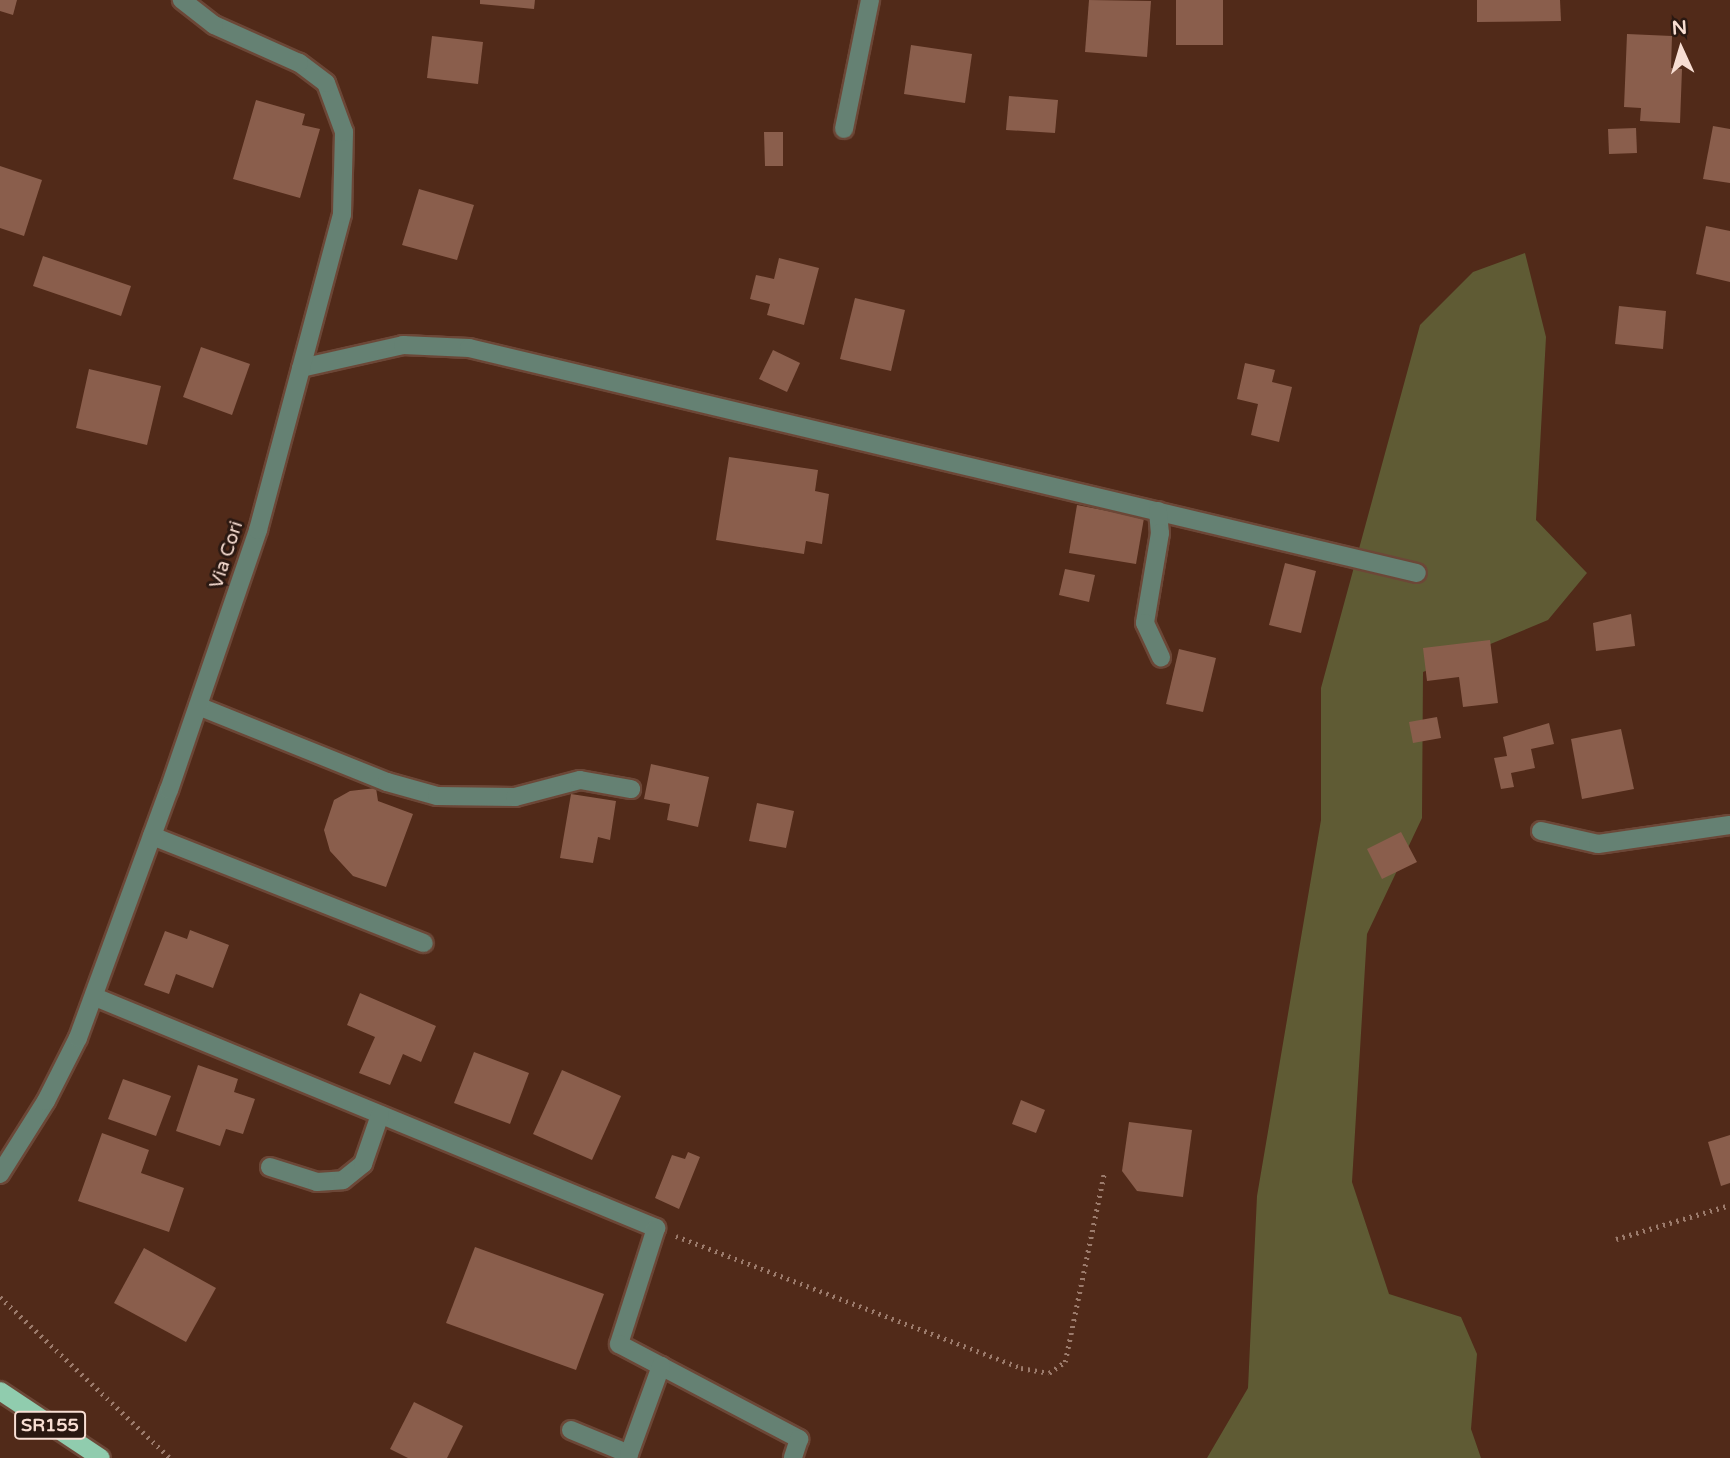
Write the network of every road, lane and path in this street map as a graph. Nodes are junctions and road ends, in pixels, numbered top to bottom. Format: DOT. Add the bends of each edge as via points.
graph roads {
  1 [pos="182,0"];
  2 [pos="870,0"];
  3 [pos="844,129"];
  4 [pos="301,368"];
  5 [pos="1157,512"];
  6 [pos="1417,572"];
  7 [pos="1161,658"];
  8 [pos="198,706"];
  9 [pos="631,789"];
  10 [pos="1730,825"];
  11 [pos="1541,831"];
  12 [pos="152,836"];
  13 [pos="424,943"];
  14 [pos="95,997"];
  15 [pos="380,1115"];
  16 [pos="270,1167"];
  17 [pos="1104,1173"];
  18 [pos="0,1174"];
  19 [pos="1730,1205"];
  20 [pos="656,1228"];
  21 [pos="1616,1239"];
  22 [pos="0,1297"];
  23 [pos="661,1366"];
  24 [pos="0,1391"];
  25 [pos="571,1430"];
  26 [pos="101,1458"];
  27 [pos="170,1458"];
  28 [pos="793,1458"];
  1 -- 4 [label="street, Via Cori" via="214,25 310,69 326,83 341,115 346,168 342,214"];
  2 -- 3 [label="street"];
  4 -- 5 [label="street" via="403,345 469,348"];
  4 -- 8 [label="street, Via Cori" via="258,530"];
  5 -- 6 [label="street"];
  5 -- 7 [label="street" via="1160,533 1145,623"];
  8 -- 9 [label="street" via="387,782 437,796 515,797 580,780"];
  8 -- 12 [label="street, Via Cori"];
  10 -- 11 [label="street" via="1598,844"];
  12 -- 13 [label="street"];
  12 -- 14 [label="street, Via Cori"];
  14 -- 15 [label="street"];
  14 -- 18 [label="street, Via Cori" via="57,1082"];
  15 -- 16 [label="street" via="363,1164 343,1180 307,1180"];
  15 -- 20 [label="street"];
  17 -- 20 [label="path" via="1065,1362 1049,1373 1021,1368"];
  19 -- 21 [label="path"];
  20 -- 23 [label="street" via="619,1344"];
  22 -- 27 [label="path"];
  23 -- 25 [label="street" via="629,1454"];
  23 -- 28 [label="street" via="799,1439"];
  24 -- 26 [label="main road, SR155"];
}
